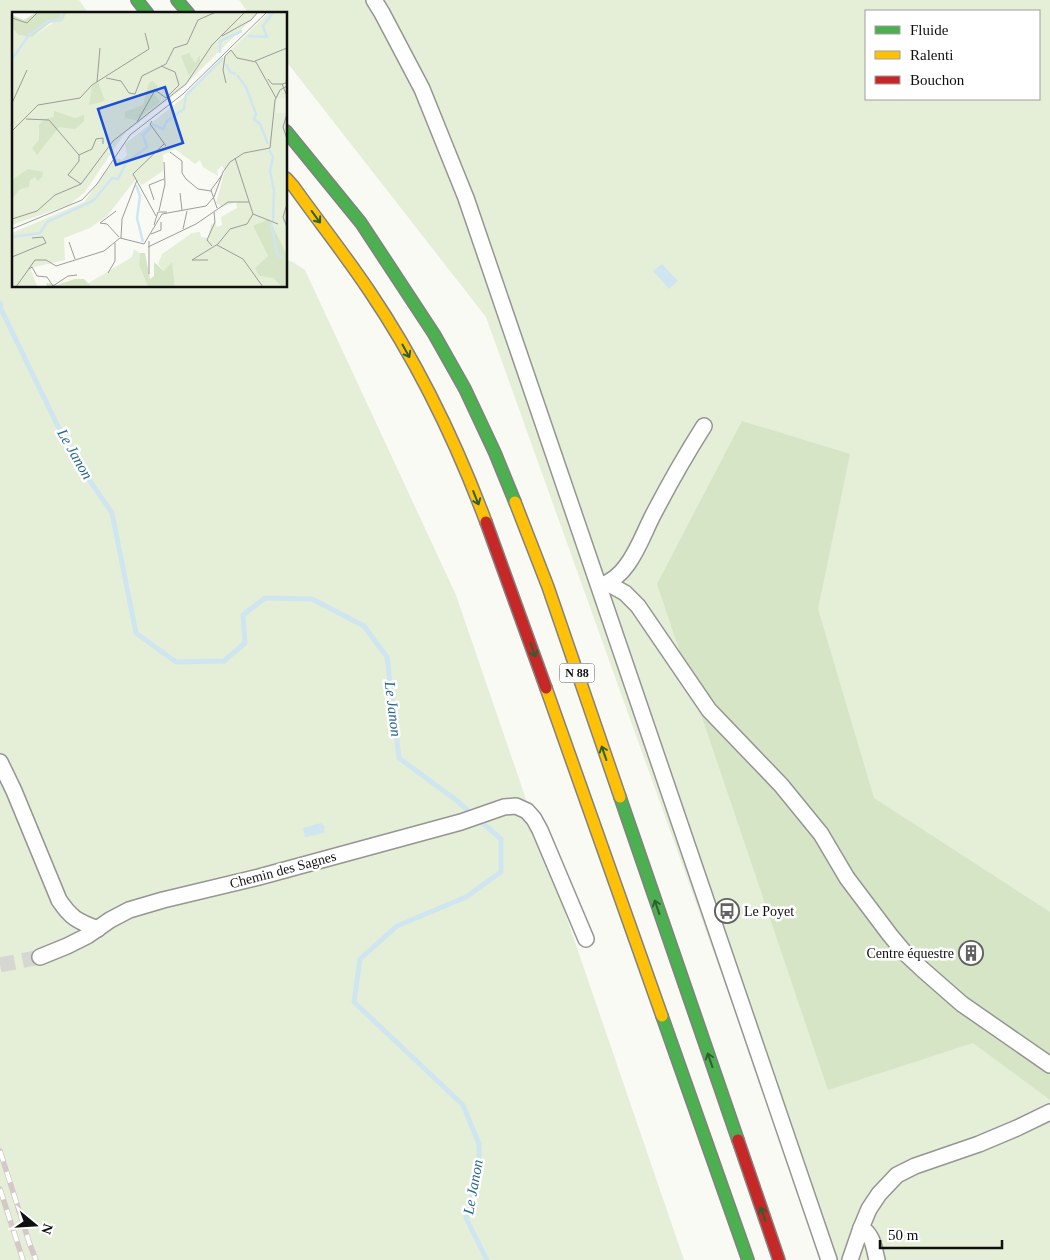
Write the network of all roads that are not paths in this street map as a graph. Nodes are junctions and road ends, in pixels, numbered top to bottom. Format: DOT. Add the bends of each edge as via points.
graph roads {
  1 [pos="137,0"];
  2 [pos="177,0"];
  3 [pos="374,0"];
  4 [pos="146,12"];
  5 [pos="187,12"];
  6 [pos="288,133"];
  7 [pos="288,180"];
  8 [pos="704,426"];
  9 [pos="603,585"];
  10 [pos="0,762"];
  11 [pos="98,928"];
  12 [pos="586,939"];
  13 [pos="40,957"];
  14 [pos="1050,1065"];
  15 [pos="1050,1112"];
  16 [pos="861,1228"];
  17 [pos="748,1260"];
  18 [pos="779,1260"];
  19 [pos="828,1260"];
  20 [pos="850,1260"];
  21 [pos="877,1260"];
  1 -- 4 [label="highway"];
  2 -- 5 [label="highway"];
  3 -- 9 [label="street" via="422,89 466,198 581,538"];
  18 -- 6 [label="highway, N 88, one-way" via="548,587 495,453 465,389 398,278 361,223"];
  7 -- 17 [label="highway, N 88, one-way" via="370,292 404,347 461,460 538,666"];
  8 -- 9 [label="street" via="685,455 631,558 618,576"];
  9 -- 14 [label="street" via="625,593 638,606 709,710 821,834 848,878 905,953 962,1004"];
  9 -- 19 [label="street"];
  10 -- 11 [label="street" via="59,900 77,920"];
  11 -- 12 [label="street, Chemin des Sagnes" via="129,910 163,900 516,806 534,818"];
  11 -- 13 [label="street, Chemin des Sagnes"];
  15 -- 16 [label="street" via="979,1144 897,1175 879,1194"];
  16 -- 20 [label="street"];
  16 -- 21 [label="street" via="869,1234"];
}
